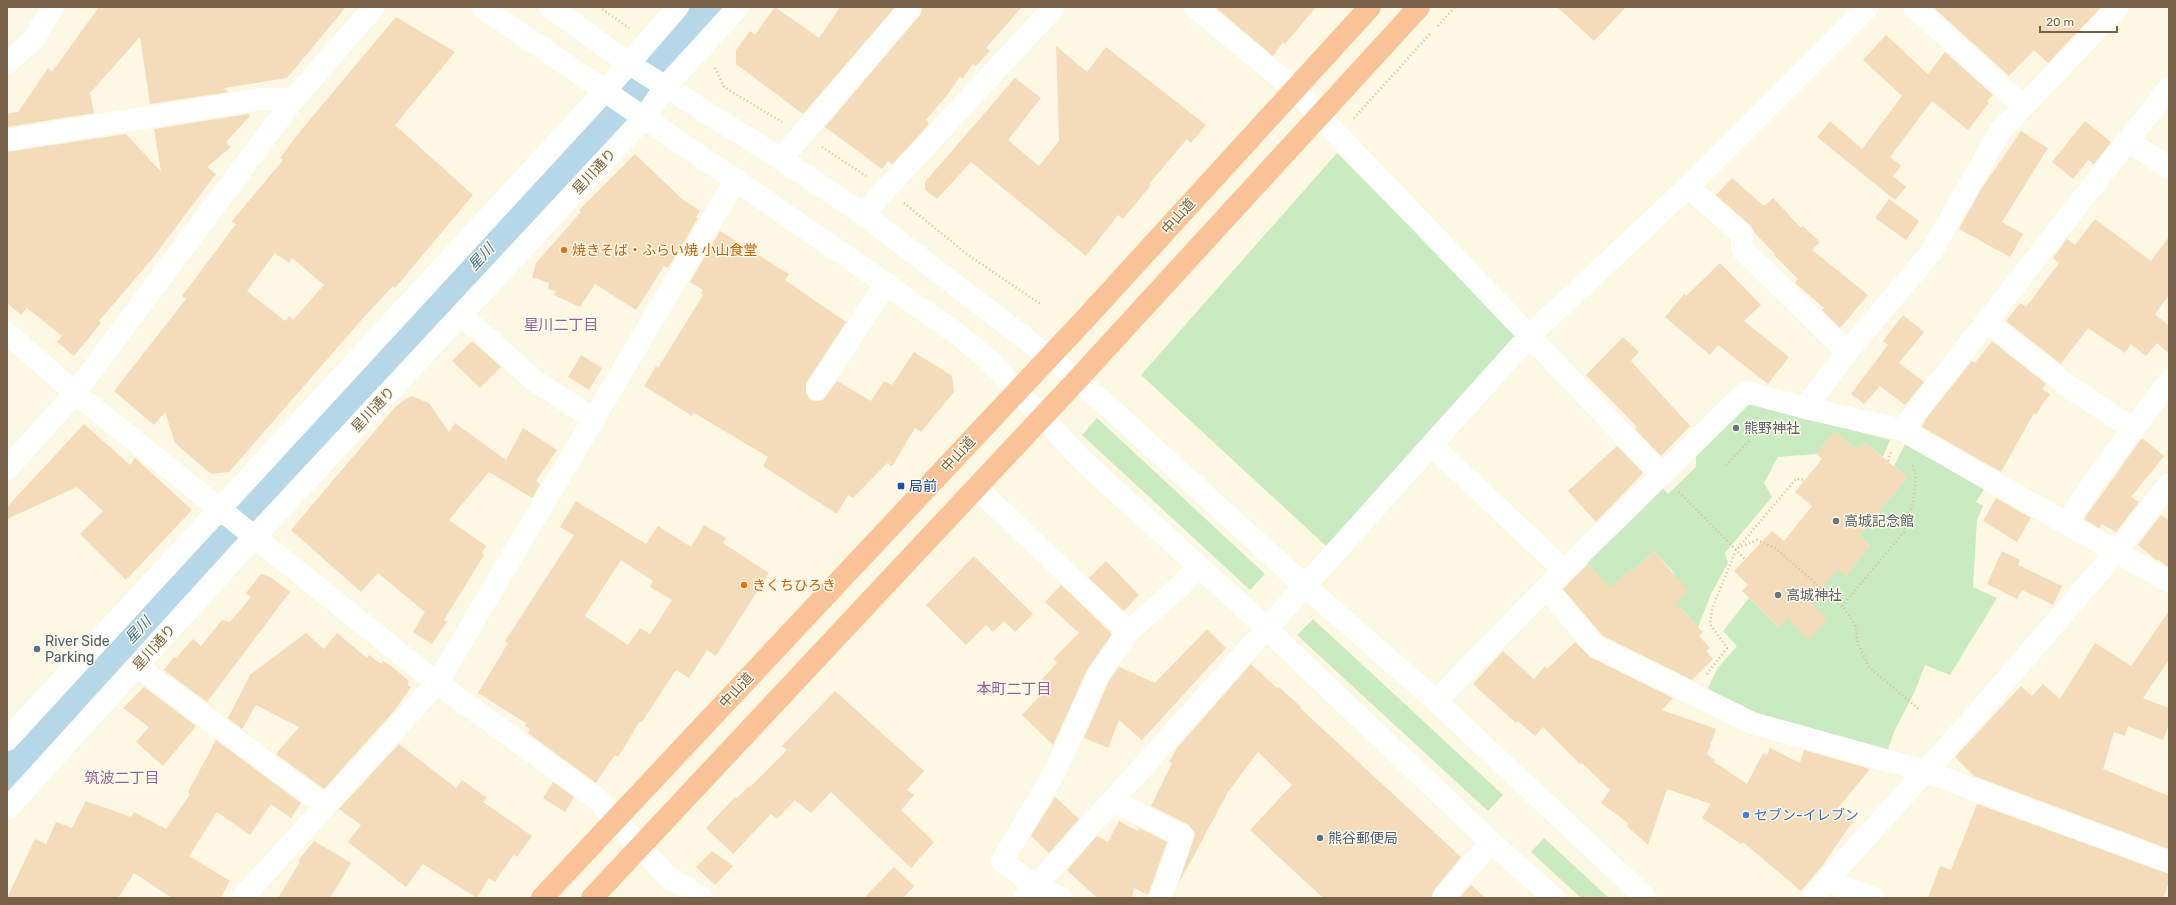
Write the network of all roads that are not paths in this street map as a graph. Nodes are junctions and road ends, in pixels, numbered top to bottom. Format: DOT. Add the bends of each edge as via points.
graph roads {
  1 [pos="53,7"];
  2 [pos="374,7"];
  3 [pos="482,7"];
  4 [pos="550,7"];
  5 [pos="678,7"];
  6 [pos="738,7"];
  7 [pos="911,7"];
  8 [pos="1054,7"];
  9 [pos="1196,7"];
  10 [pos="1370,7"];
  11 [pos="1419,7"];
  12 [pos="1868,7"];
  13 [pos="1914,7"];
  14 [pos="2118,7"];
  15 [pos="7,63"];
  16 [pos="629,63"];
  17 [pos="665,87"];
  18 [pos="2169,88"];
  19 [pos="1294,89"];
  20 [pos="605,91"];
  21 [pos="294,99"];
  22 [pos="2023,106"];
  23 [pos="1320,116"];
  24 [pos="643,119"];
  25 [pos="7,140"];
  26 [pos="2128,141"];
  27 [pos="781,159"];
  28 [pos="2169,168"];
  29 [pos="736,180"];
  30 [pos="1688,187"];
  31 [pos="863,214"];
  32 [pos="886,283"];
  33 [pos="461,315"];
  34 [pos="1986,321"];
  35 [pos="7,333"];
  36 [pos="1530,335"];
  37 [pos="1847,352"];
  38 [pos="1050,357"];
  39 [pos="1077,380"];
  40 [pos="2169,381"];
  41 [pos="817,389"];
  42 [pos="1018,391"];
  43 [pos="75,393"];
  44 [pos="1805,408"];
  45 [pos="1042,417"];
  46 [pos="594,419"];
  47 [pos="2133,429"];
  48 [pos="1902,430"];
  49 [pos="1431,445"];
  50 [pos="7,470"];
  51 [pos="1661,474"];
  52 [pos="2169,484"];
  53 [pos="976,487"];
  54 [pos="219,508"];
  55 [pos="2067,524"];
  56 [pos="254,537"];
  57 [pos="2116,552"];
  58 [pos="1199,566"];
  59 [pos="1564,570"];
  60 [pos="2169,582"];
  61 [pos="1305,586"];
  62 [pos="1546,588"];
  63 [pos="1266,628"];
  64 [pos="1128,632"];
  65 [pos="137,666"];
  66 [pos="437,683"];
  67 [pos="1436,701"];
  68 [pos="7,740"];
  69 [pos="1925,771"];
  70 [pos="1113,801"];
  71 [pos="326,806"];
  72 [pos="7,809"];
  73 [pos="616,819"];
  74 [pos="1491,842"];
  75 [pos="640,847"];
  76 [pos="2169,862"];
  77 [pos="1827,881"];
  78 [pos="1030,892"];
  79 [pos="242,898"];
  80 [pos="542,898"];
  81 [pos="592,898"];
  82 [pos="701,898"];
  83 [pos="1062,898"];
  84 [pos="1160,898"];
  85 [pos="1443,898"];
  86 [pos="1554,898"];
  87 [pos="1646,898"];
  88 [pos="1811,898"];
  89 [pos="1873,898"];
  1 -- 15 [label="street" via="33,40"];
  2 -- 21 [label="street"];
  3 -- 20 [label="street"];
  4 -- 16 [label="street"];
  5 -- 16 [label="street"];
  6 -- 17 [label="street, 星川通り"];
  7 -- 27 [label="street"];
  8 -- 31 [label="street"];
  9 -- 19 [label="street"];
  10 -- 19 [label="highway, 中山道"];
  11 -- 23 [label="highway"];
  12 -- 30 [label="street"];
  13 -- 22 [label="street"];
  14 -- 22 [label="street"];
  16 -- 17 [label="street"];
  16 -- 20 [label="street"];
  17 -- 24 [label="street, 星川通り"];
  17 -- 27 [label="street"];
  18 -- 26 [label="street"];
  19 -- 23 [label="street"];
  19 -- 38 [label="highway, 中山道"];
  20 -- 24 [label="street"];
  20 -- 54 [label="street"];
  21 -- 25 [label="street" via="262,100"];
  21 -- 43 [label="street"];
  22 -- 37 [label="street" via="2001,130 1930,254"];
  23 -- 36 [label="street"];
  23 -- 39 [label="highway"];
  24 -- 29 [label="street"];
  24 -- 33 [label="street, 星川通り"];
  26 -- 28 [label="street"];
  26 -- 34 [label="street"];
  27 -- 31 [label="street"];
  29 -- 32 [label="street"];
  29 -- 46 [label="street"];
  30 -- 36 [label="street"];
  30 -- 37 [label="street" via="1742,234 1742,249"];
  31 -- 38 [label="street"];
  32 -- 41 [label="street"];
  32 -- 42 [label="street" via="960,336 990,361"];
  33 -- 46 [label="street" via="535,381"];
  33 -- 56 [label="street, 星川通り"];
  34 -- 47 [label="street" via="2071,388"];
  34 -- 48 [label="street"];
  35 -- 43 [label="street"];
  36 -- 49 [label="street"];
  36 -- 51 [label="street"];
  37 -- 44 [label="street"];
  38 -- 39 [label="street"];
  38 -- 42 [label="highway, 中山道"];
  39 -- 45 [label="highway"];
  39 -- 61 [label="street"];
  40 -- 47 [label="street"];
  42 -- 45 [label="street"];
  42 -- 73 [label="highway, 中山道"];
  43 -- 50 [label="street"];
  43 -- 54 [label="street"];
  44 -- 48 [label="street"];
  44 -- 51 [label="street" via="1746,392"];
  45 -- 53 [label="highway"];
  45 -- 58 [label="street" via="1082,460"];
  46 -- 66 [label="street"];
  47 -- 55 [label="street" via="2093,483"];
  48 -- 55 [label="street"];
  49 -- 59 [label="street"];
  49 -- 61 [label="street"];
  51 -- 59 [label="street"];
  52 -- 57 [label="street"];
  53 -- 64 [label="street"];
  53 -- 75 [label="highway"];
  54 -- 56 [label="street"];
  54 -- 68 [label="street"];
  55 -- 57 [label="street"];
  56 -- 65 [label="street, 星川通り"];
  56 -- 66 [label="street"];
  57 -- 60 [label="street"];
  57 -- 69 [label="street"];
  58 -- 63 [label="street"];
  58 -- 64 [label="street"];
  59 -- 62 [label="street"];
  61 -- 63 [label="street"];
  61 -- 67 [label="street"];
  62 -- 67 [label="street"];
  62 -- 69 [label="street" via="1595,646 1752,723"];
  63 -- 70 [label="street"];
  63 -- 74 [label="street"];
  64 -- 78 [label="street" via="1098,674 1055,772 1002,861"];
  65 -- 71 [label="street"];
  65 -- 72 [label="street, 星川通り"];
  66 -- 71 [label="street"];
  66 -- 73 [label="street" via="596,798"];
  67 -- 87 [label="street"];
  69 -- 76 [label="street"];
  69 -- 77 [label="street"];
  70 -- 78 [label="street"];
  70 -- 84 [label="street" via="1183,836"];
  71 -- 79 [label="street"];
  73 -- 75 [label="street"];
  73 -- 80 [label="highway, 中山道"];
  74 -- 85 [label="street"];
  74 -- 86 [label="street"];
  75 -- 81 [label="highway"];
  75 -- 82 [label="street" via="666,875"];
  77 -- 88 [label="street"];
  77 -- 89 [label="street"];
  78 -- 83 [label="street"];
}
